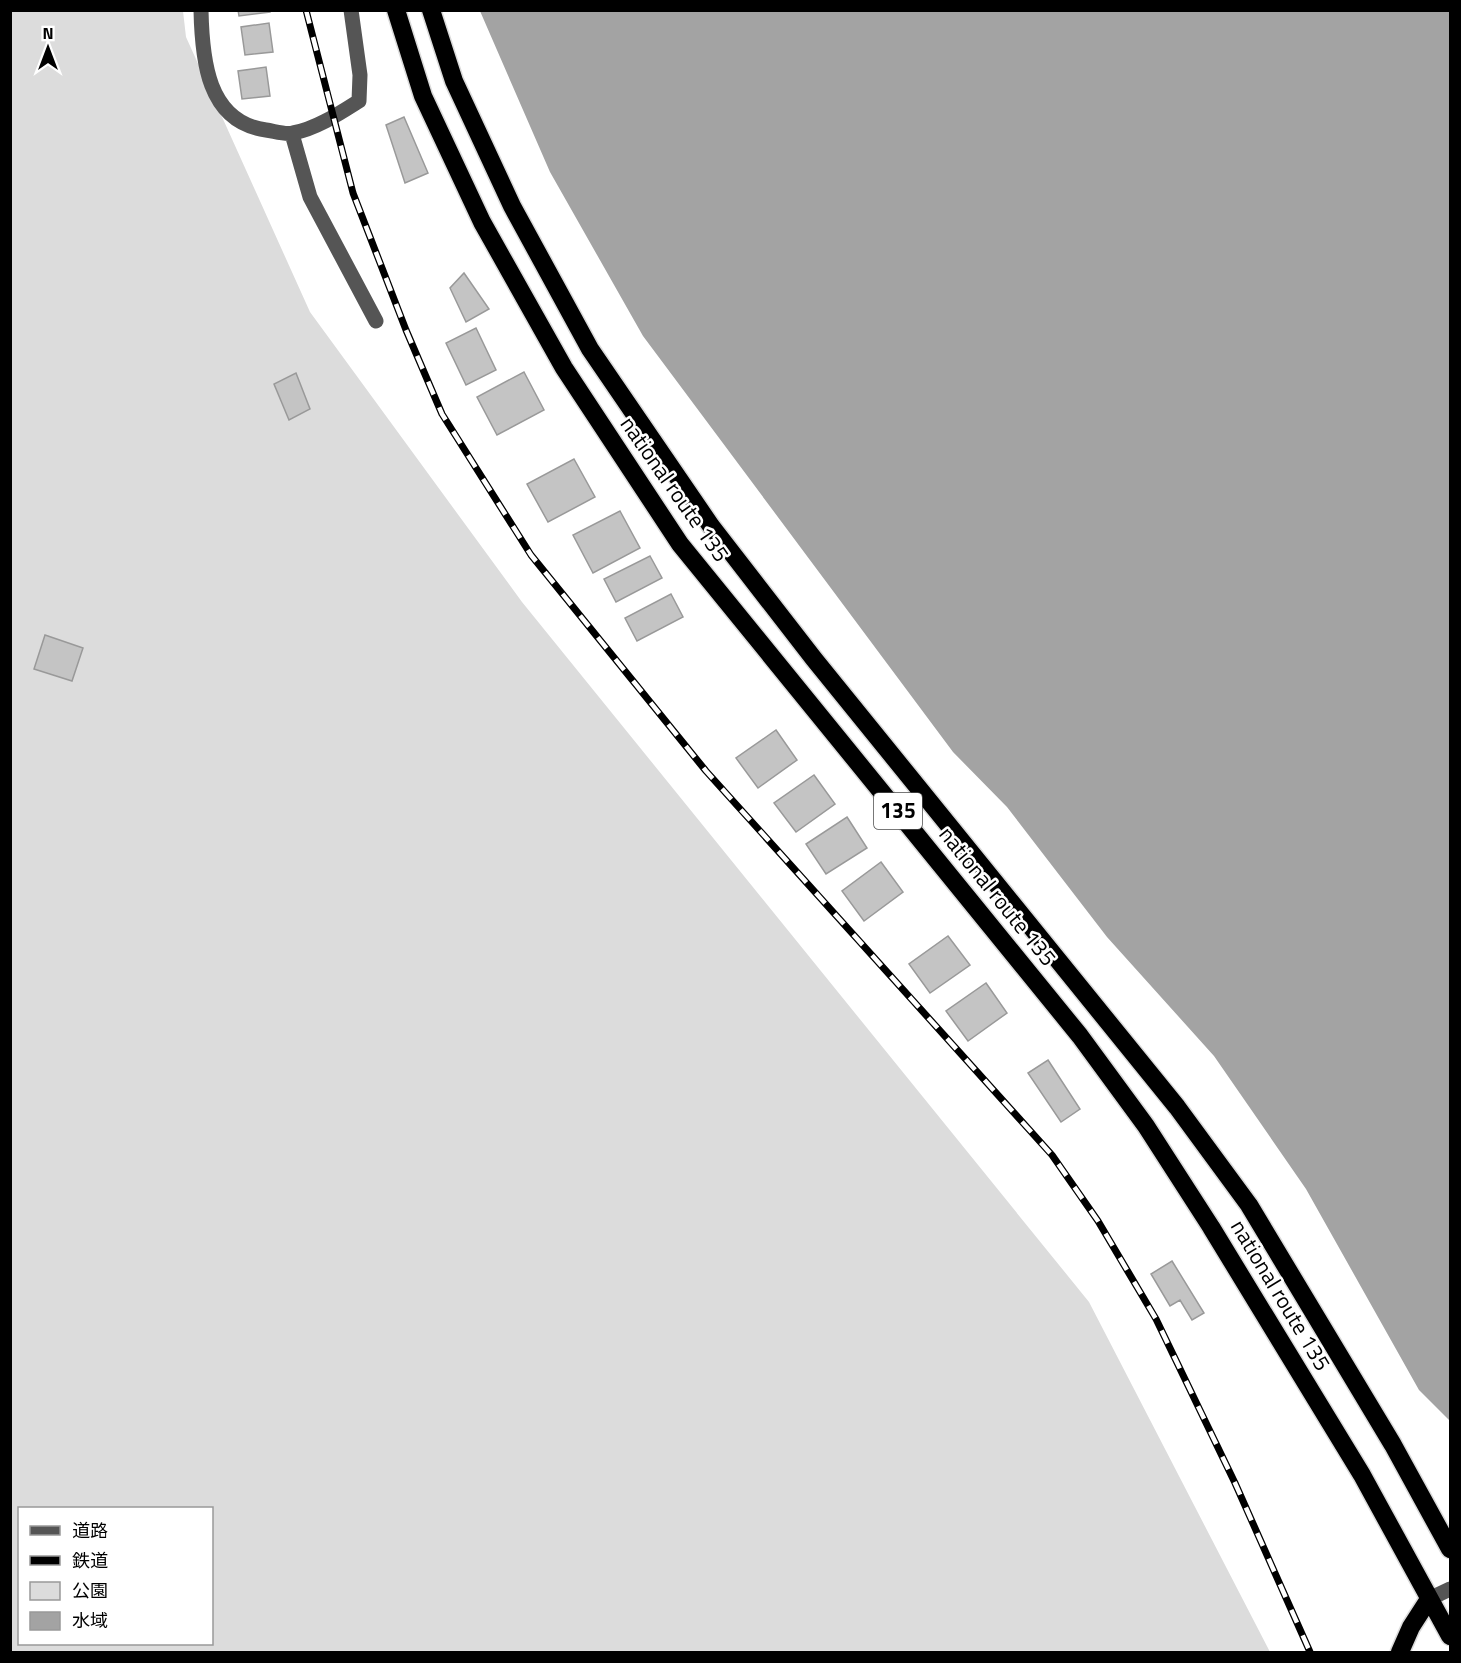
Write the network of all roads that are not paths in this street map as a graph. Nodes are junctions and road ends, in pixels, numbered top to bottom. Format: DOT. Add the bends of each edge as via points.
graph roads {
  1 [pos="201,10"];
  2 [pos="351,10"];
  3 [pos="396,10"];
  4 [pos="431,10"];
  5 [pos="292,134"];
  6 [pos="376,321"];
  7 [pos="1450,1549"];
  8 [pos="1450,1589"];
  9 [pos="1429,1599"];
  10 [pos="1450,1636"];
  11 [pos="1400,1653"];
  1 -- 5 [label="street" via="202,45 212,87 228,114 248,128"];
  2 -- 5 [label="street" via="360,75 359,101 334,117"];
  3 -- 9 [label="highway, national route 135 / 135" via="423,96 482,222 570,378 680,544 1080,1036 1146,1126 1362,1475"];
  4 -- 7 [label="highway, national route 135 / 135" via="454,81 512,206 591,349 711,526 1177,1107 1242,1196 1393,1445"];
  5 -- 6 [label="street" via="310,197"];
  8 -- 9 [label="street"];
  9 -- 10 [label="highway, national route 135 / 135"];
  9 -- 11 [label="highway"];
}
